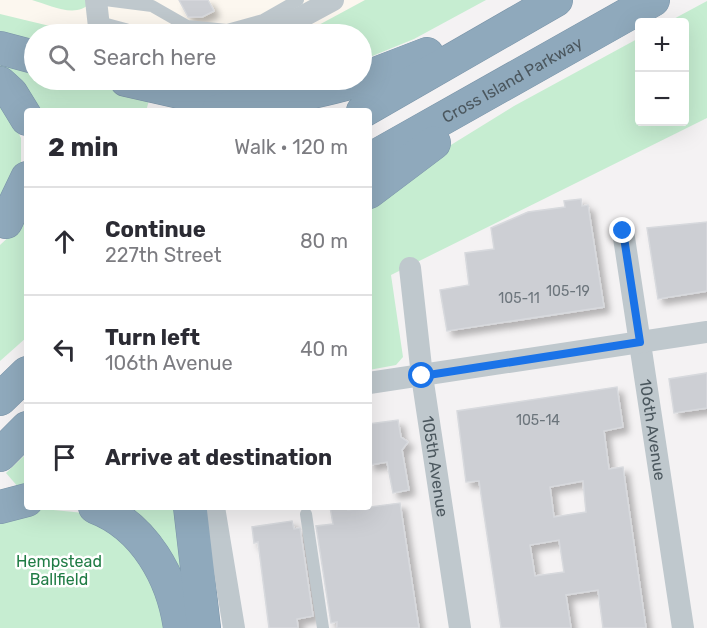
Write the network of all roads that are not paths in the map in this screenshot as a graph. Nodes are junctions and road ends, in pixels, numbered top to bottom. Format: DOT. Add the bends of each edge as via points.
graph roads {
  1 [pos="96,0"];
  2 [pos="105,0"];
  3 [pos="298,0"];
  4 [pos="333,0"];
  5 [pos="555,0"];
  6 [pos="666,0"];
  7 [pos="642,6"];
  8 [pos="524,17"];
  9 [pos="99,24"];
  10 [pos="184,24"];
  11 [pos="249,24"];
  12 [pos="289,24"];
  13 [pos="0,48"];
  14 [pos="24,54"];
  15 [pos="525,71"];
  16 [pos="372,74"];
  17 [pos="0,83"];
  18 [pos="170,90"];
  19 [pos="325,90"];
  20 [pos="258,101"];
  21 [pos="230,108"];
  22 [pos="368,108"];
  23 [pos="24,114"];
  24 [pos="372,158"];
  25 [pos="24,186"];
  26 [pos="372,190"];
  27 [pos="11,218"];
  28 [pos="623,231"];
  29 [pos="410,268"];
  30 [pos="707,332"];
  31 [pos="640,342"];
  32 [pos="24,376"];
  33 [pos="422,376"];
  34 [pos="372,383"];
  35 [pos="0,399"];
  36 [pos="24,431"];
  37 [pos="0,455"];
  38 [pos="24,501"];
  39 [pos="0,507"];
  40 [pos="101,510"];
  41 [pos="190,510"];
  42 [pos="214,510"];
  43 [pos="306,514"];
  44 [pos="180,628"];
  45 [pos="204,628"];
  46 [pos="234,628"];
  47 [pos="323,628"];
  48 [pos="460,628"];
  49 [pos="683,628"];
  1 -- 9 [label="street"];
  2 -- 10 [label="lane" via="152,6"];
  3 -- 11 [label="lane"];
  4 -- 12 [label="street"];
  5 -- 8 [label="highway"];
  6 -- 7 [label="highway, Cross Island Parkway"];
  7 -- 15 [label="highway, Cross Island Parkway"];
  8 -- 16 [label="highway"];
  8 -- 22 [label="highway"];
  13 -- 14 [label="highway"];
  15 -- 24 [label="highway, Cross Island Parkway"];
  15 -- 26 [label="highway"];
  17 -- 23 [label="highway"];
  18 -- 20 [label="highway"];
  19 -- 20 [label="highway"];
  20 -- 21 [label="highway"];
  25 -- 27 [label="highway"];
  28 -- 31 [label="street, 106th Avenue"];
  29 -- 33 [label="street, 105th Avenue"];
  30 -- 31 [label="street"];
  31 -- 33 [label="street"];
  31 -- 49 [label="street, 106th Avenue"];
  32 -- 35 [label="highway"];
  33 -- 34 [label="street"];
  33 -- 48 [label="street, 105th Avenue"];
  36 -- 37 [label="highway"];
  38 -- 39 [label="highway"];
  40 -- 44 [label="highway" via="133,531 157,560 173,596"];
  41 -- 45 [label="highway"];
  42 -- 46 [label="street"];
  43 -- 47 [label="lane"];
}
